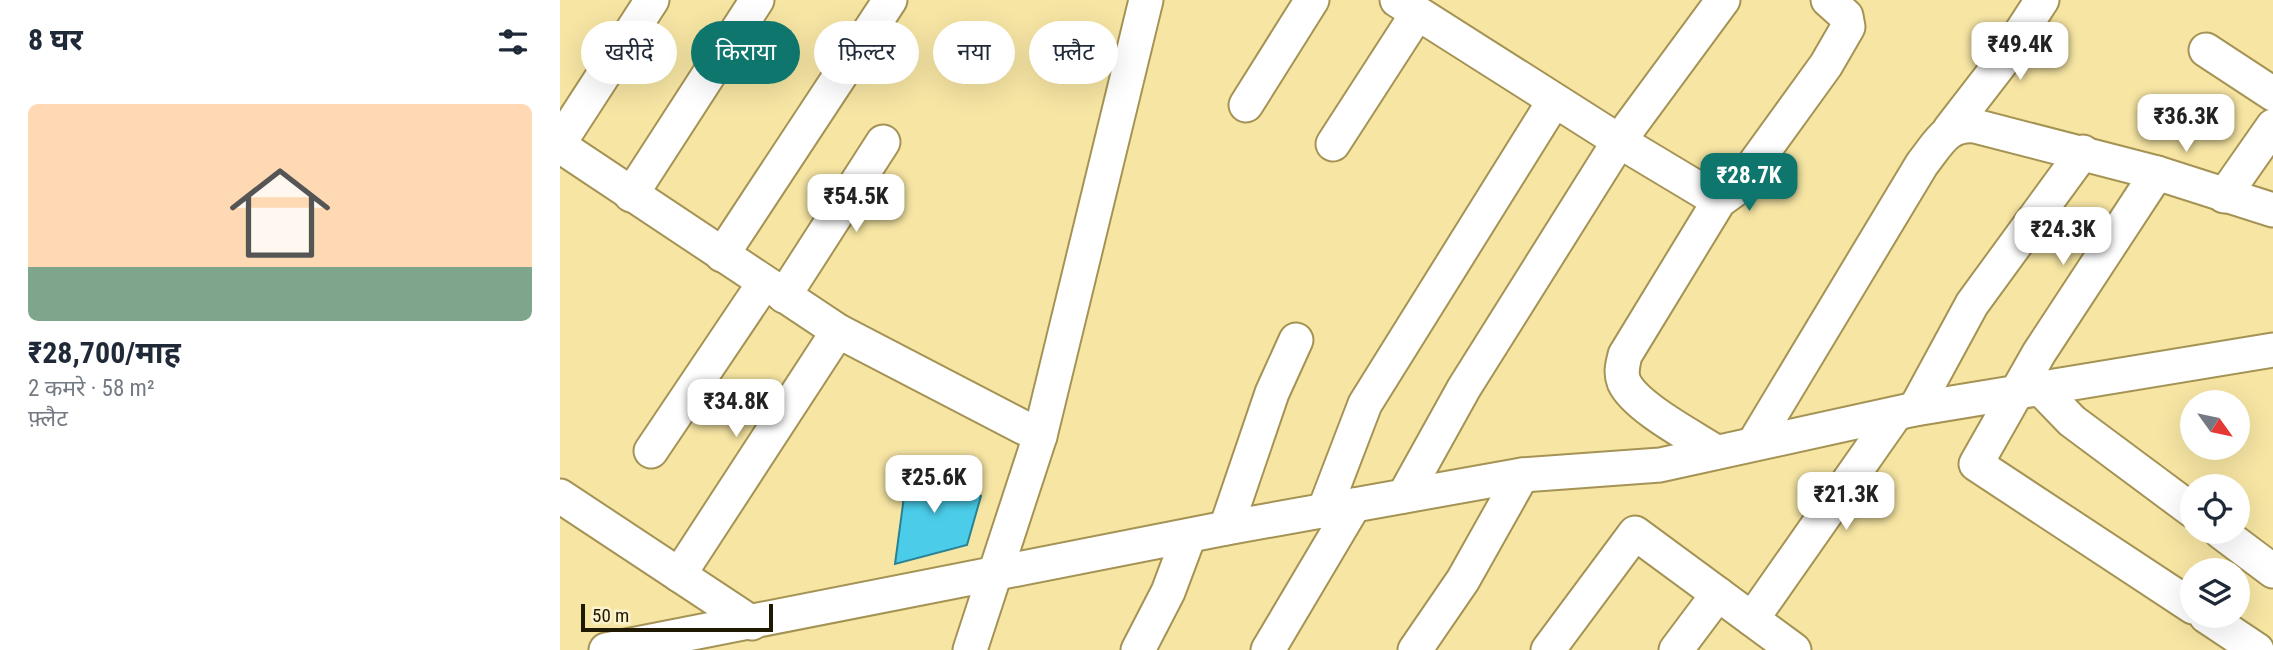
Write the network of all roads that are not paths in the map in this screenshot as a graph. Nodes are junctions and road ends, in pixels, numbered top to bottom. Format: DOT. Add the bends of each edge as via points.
graph roads {
  1 [pos="652,0"];
  2 [pos="757,0"];
  3 [pos="890,0"];
  4 [pos="1146,0"];
  5 [pos="1312,0"];
  6 [pos="1723,0"];
  7 [pos="1828,0"];
  8 [pos="2042,0"];
  9 [pos="1407,7"];
  10 [pos="2206,50"];
  11 [pos="2273,94"];
  12 [pos="1554,101"];
  13 [pos="1246,105"];
  14 [pos="2273,126"];
  15 [pos="1950,129"];
  16 [pos="1619,141"];
  17 [pos="883,142"];
  18 [pos="560,144"];
  19 [pos="1333,144"];
  20 [pos="2083,152"];
  21 [pos="2157,173"];
  22 [pos="632,195"];
  23 [pos="2224,196"];
  24 [pos="1719,201"];
  25 [pos="2273,210"];
  26 [pos="722,255"];
  27 [pos="774,289"];
  28 [pos="838,331"];
  29 [pos="1296,340"];
  30 [pos="2273,350"];
  31 [pos="2028,390"];
  32 [pos="1905,412"];
  33 [pos="1040,436"];
  34 [pos="1754,443"];
  35 [pos="650,451"];
  36 [pos="1716,452"];
  37 [pos="1522,475"];
  38 [pos="560,496"];
  39 [pos="1404,496"];
  40 [pos="2180,501"];
  41 [pos="1339,508"];
  42 [pos="1226,527"];
  43 [pos="1189,536"];
  44 [pos="2237,544"];
  45 [pos="2273,571"];
  46 [pos="679,575"];
  47 [pos="994,575"];
  48 [pos="1718,594"];
  49 [pos="2180,598"];
  50 [pos="1752,619"];
  51 [pos="752,623"];
  52 [pos="2224,628"];
  53 [pos="1789,649"];
  54 [pos="606,650"];
  55 [pos="970,650"];
  56 [pos="1138,650"];
  57 [pos="1268,650"];
  58 [pos="1415,650"];
  59 [pos="1548,650"];
  60 [pos="1676,650"];
  61 [pos="2258,650"];
  1 -- 18 [label="street"];
  2 -- 22 [label="street"];
  3 -- 26 [label="street"];
  4 -- 33 [label="street"];
  5 -- 13 [label="street"];
  6 -- 16 [label="street"];
  7 -- 24 [label="street" via="1846,16 1849,27 1737,188"];
  8 -- 15 [label="street"];
  9 -- 12 [label="street"];
  9 -- 19 [label="street"];
  10 -- 11 [label="street"];
  12 -- 16 [label="street"];
  12 -- 41 [label="street" via="1365,404"];
  14 -- 23 [label="street"];
  15 -- 20 [label="street" via="1975,125"];
  15 -- 34 [label="street" via="1922,164"];
  16 -- 24 [label="street"];
  16 -- 39 [label="street" via="1464,388"];
  17 -- 27 [label="street"];
  18 -- 22 [label="street"];
  20 -- 21 [label="street"];
  20 -- 32 [label="street" via="1972,304"];
  21 -- 23 [label="street"];
  21 -- 31 [label="street" via="2039,353"];
  22 -- 26 [label="street"];
  23 -- 25 [label="street"];
  24 -- 36 [label="street" via="1621,370 1624,383 1642,402"];
  26 -- 27 [label="street"];
  27 -- 28 [label="street"];
  27 -- 35 [label="street"];
  28 -- 33 [label="street"];
  28 -- 46 [label="street"];
  29 -- 42 [label="street" via="1272,393"];
  30 -- 31 [label="street"];
  31 -- 32 [label="street"];
  31 -- 40 [label="street"];
  31 -- 49 [label="street" via="1976,464"];
  32 -- 34 [label="street"];
  32 -- 50 [label="street"];
  33 -- 47 [label="street"];
  34 -- 36 [label="street"];
  36 -- 37 [label="street" via="1660,465"];
  37 -- 39 [label="street"];
  37 -- 58 [label="street" via="1463,580"];
  38 -- 46 [label="street"];
  39 -- 41 [label="street"];
  41 -- 42 [label="street"];
  41 -- 57 [label="street"];
  42 -- 43 [label="street"];
  43 -- 47 [label="street"];
  43 -- 56 [label="street" via="1168,592"];
  44 -- 45 [label="street"];
  46 -- 51 [label="street"];
  47 -- 51 [label="street"];
  47 -- 55 [label="street"];
  48 -- 50 [label="street"];
  48 -- 59 [label="street" via="1635,533"];
  48 -- 60 [label="street"];
  50 -- 53 [label="street"];
  51 -- 54 [label="street"];
  52 -- 61 [label="street"];
}
